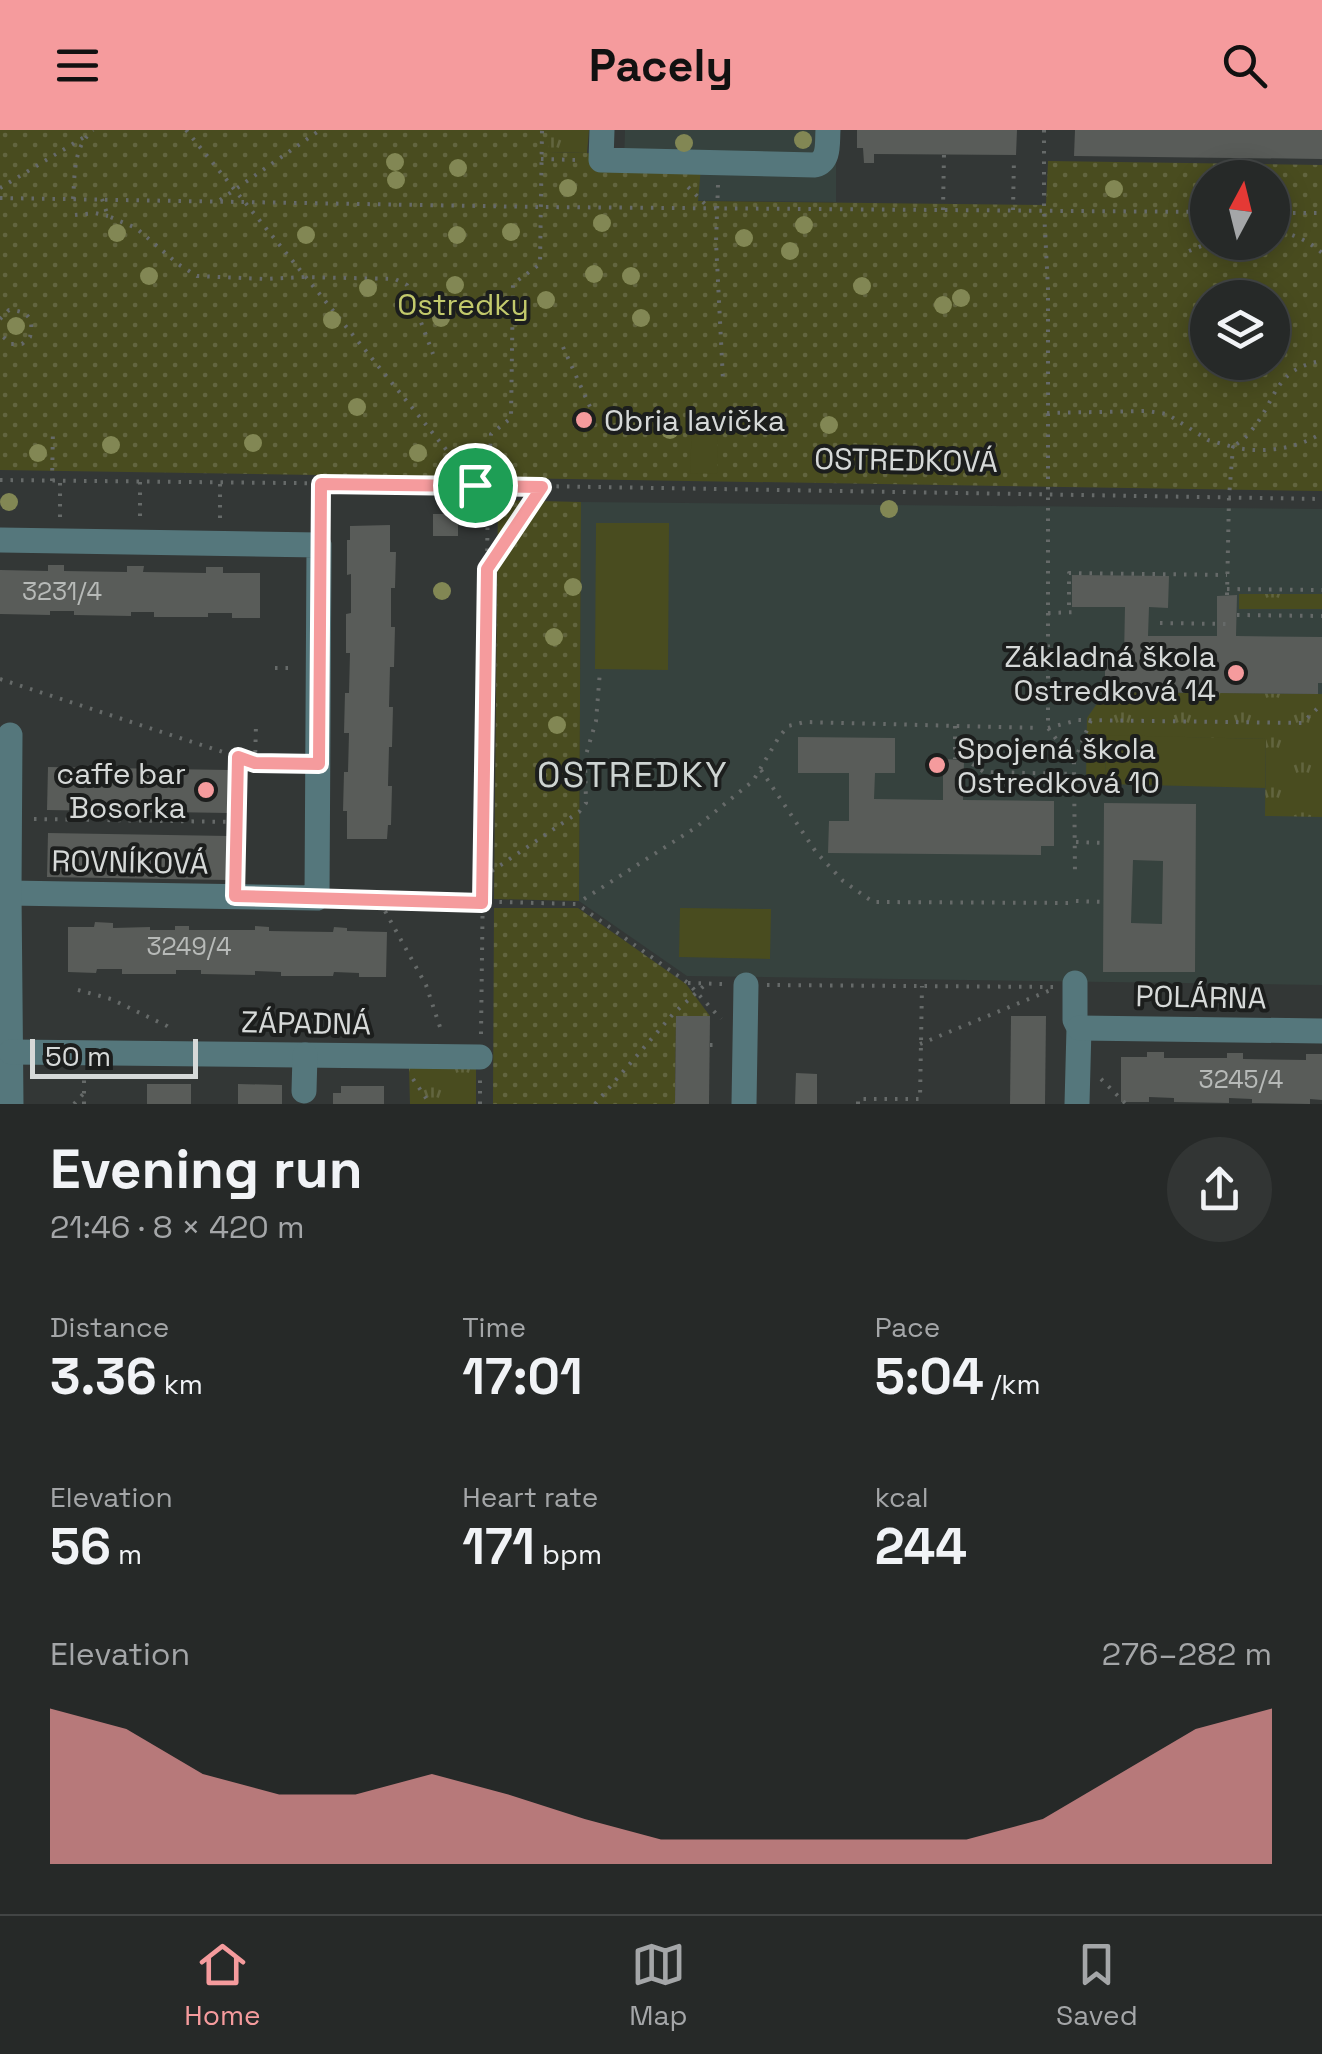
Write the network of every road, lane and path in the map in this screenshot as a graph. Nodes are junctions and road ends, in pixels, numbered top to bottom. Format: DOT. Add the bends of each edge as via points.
graph roads {
  1 [pos="93,130"];
  2 [pos="186,130"];
  3 [pos="320,130"];
  4 [pos="542,130"];
  5 [pos="602,130"];
  6 [pos="828,130"];
  7 [pos="1046,131"];
  8 [pos="86,136"];
  9 [pos="944,154"];
  10 [pos="1014,158"];
  11 [pos="541,159"];
  12 [pos="602,160"];
  13 [pos="0,188"];
  14 [pos="235,190"];
  15 [pos="0,198"];
  16 [pos="73,198"];
  17 [pos="102,199"];
  18 [pos="220,200"];
  19 [pos="243,200"];
  20 [pos="540,207"];
  21 [pos="716,208"];
  22 [pos="943,210"];
  23 [pos="1014,210"];
  24 [pos="1044,211"];
  25 [pos="1190,212"];
  26 [pos="1290,212"];
  27 [pos="1322,213"];
  28 [pos="75,215"];
  29 [pos="108,216"];
  30 [pos="1290,235"];
  31 [pos="1322,252"];
  32 [pos="304,277"];
  33 [pos="0,318"];
  34 [pos="0,334"];
  35 [pos="564,347"];
  36 [pos="433,354"];
  37 [pos="1322,361"];
  38 [pos="723,380"];
  39 [pos="591,408"];
  40 [pos="1048,413"];
  41 [pos="53,430"];
  42 [pos="1322,433"];
  43 [pos="1232,447"];
  44 [pos="0,480"];
  45 [pos="52,481"];
  46 [pos="60,481"];
  47 [pos="140,482"];
  48 [pos="220,482"];
  49 [pos="321,484"];
  50 [pos="475,485"];
  51 [pos="488,486"];
  52 [pos="542,487"];
  53 [pos="1047,495"];
  54 [pos="1229,497"];
  55 [pos="1322,499"];
  56 [pos="0,540"];
  57 [pos="60,541"];
  58 [pos="140,542"];
  59 [pos="220,543"];
  60 [pos="319,544"];
  61 [pos="487,569"];
  62 [pos="1228,575"];
  63 [pos="1322,590"];
  64 [pos="1069,605"];
  65 [pos="1048,612"];
  66 [pos="1078,612"];
  67 [pos="1237,615"];
  68 [pos="1322,616"];
  69 [pos="1160,623"];
  70 [pos="1226,624"];
  71 [pos="600,672"];
  72 [pos="0,679"];
  73 [pos="1322,704"];
  74 [pos="1092,720"];
  75 [pos="256,724"];
  76 [pos="955,726"];
  77 [pos="1038,728"];
  78 [pos="1048,728"];
  79 [pos="10,735"];
  80 [pos="238,757"];
  81 [pos="255,763"];
  82 [pos="1074,763"];
  83 [pos="319,764"];
  84 [pos="760,770"];
  85 [pos="1074,774"];
  86 [pos="10,818"];
  87 [pos="237,822"];
  88 [pos="1076,842"];
  89 [pos="1104,843"];
  90 [pos="1075,875"];
  91 [pos="483,878"];
  92 [pos="8,893"];
  93 [pos="235,896"];
  94 [pos="317,898"];
  95 [pos="584,899"];
  96 [pos="379,900"];
  97 [pos="1104,902"];
  98 [pos="482,903"];
  99 [pos="688,983"];
  100 [pos="706,983"];
  101 [pos="1075,983"];
  102 [pos="746,985"];
  103 [pos="922,985"];
  104 [pos="78,990"];
  105 [pos="696,992"];
  106 [pos="1079,1028"];
  107 [pos="1322,1031"];
  108 [pos="920,1044"];
  109 [pos="745,1046"];
  110 [pos="12,1052"];
  111 [pos="192,1054"];
  112 [pos="305,1055"];
  113 [pos="446,1057"];
  114 [pos="480,1057"];
  115 [pos="304,1091"];
  116 [pos="84,1092"];
  117 [pos="11,1104"];
  118 [pos="74,1104"];
  119 [pos="595,1104"];
  120 [pos="744,1104"];
  121 [pos="858,1104"];
  122 [pos="1077,1104"];
  1 -- 8 [label="path"];
  2 -- 14 [label="path"];
  3 -- 14 [label="path"];
  4 -- 11 [label="path"];
  5 -- 12 [label="street"];
  6 -- 12 [label="street" via="825,159 815,165"];
  7 -- 24 [label="path"];
  8 -- 13 [label="path"];
  8 -- 16 [label="path"];
  9 -- 22 [label="path"];
  10 -- 23 [label="path"];
  11 -- 12 [label="path"];
  11 -- 20 [label="path"];
  14 -- 18 [label="path"];
  14 -- 19 [label="path"];
  15 -- 16 [label="path"];
  16 -- 17 [label="path"];
  17 -- 18 [label="path"];
  17 -- 29 [label="path"];
  18 -- 19 [label="path"];
  19 -- 20 [label="path"];
  19 -- 32 [label="path"];
  20 -- 21 [label="path"];
  20 -- 51 [label="path" via="540,264 513,284 511,418 491,434"];
  21 -- 22 [label="path"];
  21 -- 38 [label="path"];
  22 -- 23 [label="path"];
  23 -- 24 [label="path"];
  24 -- 25 [label="path"];
  24 -- 40 [label="path"];
  26 -- 27 [label="path"];
  28 -- 29 [label="path"];
  29 -- 32 [label="path" via="136,228 198,276"];
  30 -- 31 [label="path"];
  32 -- 36 [label="path" via="395,279 407,285"];
  32 -- 50 [label="path"];
  33 -- 34 [label="path" via="21,310 32,328 22,344"];
  35 -- 39 [label="path"];
  37 -- 43 [label="path" via="1302,364 1285,377 1250,434"];
  40 -- 43 [label="path" via="1167,414"];
  40 -- 53 [label="path"];
  41 -- 45 [label="path"];
  42 -- 43 [label="path" via="1280,448"];
  43 -- 54 [label="path"];
  44 -- 45 [label="path"];
  45 -- 46 [label="path"];
  46 -- 47 [label="path"];
  46 -- 57 [label="path"];
  47 -- 48 [label="path"];
  47 -- 58 [label="path"];
  48 -- 49 [label="path"];
  48 -- 59 [label="path"];
  49 -- 50 [label="path"];
  49 -- 60 [label="path"];
  50 -- 51 [label="path, OSTREDKOVÁ"];
  51 -- 52 [label="path, OSTREDKOVÁ"];
  51 -- 61 [label="path"];
  52 -- 53 [label="path, OSTREDKOVÁ"];
  52 -- 61 [label="path"];
  53 -- 54 [label="path, OSTREDKOVÁ"];
  53 -- 65 [label="path"];
  54 -- 55 [label="path, OSTREDKOVÁ"];
  54 -- 62 [label="path"];
  56 -- 57 [label="street"];
  57 -- 58 [label="street"];
  58 -- 59 [label="street"];
  59 -- 60 [label="street"];
  60 -- 83 [label="street"];
  61 -- 91 [label="path"];
  62 -- 63 [label="path" via="1227,592"];
  62 -- 64 [label="path" via="1070,573"];
  65 -- 66 [label="path"];
  65 -- 78 [label="path"];
  67 -- 68 [label="path"];
  69 -- 70 [label="path"];
  71 -- 91 [label="path" via="596,721 584,758 586,803"];
  72 -- 80 [label="path"];
  73 -- 74 [label="path" via="1302,723"];
  74 -- 78 [label="path"];
  74 -- 82 [label="path"];
  75 -- 81 [label="path"];
  76 -- 77 [label="path"];
  76 -- 84 [label="path" via="805,722 778,736"];
  76 -- 85 [label="path" via="955,756 984,772"];
  78 -- 82 [label="path"];
  79 -- 86 [label="street"];
  80 -- 81 [label="path"];
  80 -- 87 [label="path"];
  81 -- 83 [label="path"];
  82 -- 85 [label="path"];
  83 -- 94 [label="street"];
  84 -- 95 [label="path" via="695,828"];
  84 -- 97 [label="path" via="816,852 873,902"];
  85 -- 88 [label="path"];
  86 -- 87 [label="path"];
  86 -- 92 [label="street"];
  87 -- 93 [label="path"];
  88 -- 89 [label="path"];
  88 -- 90 [label="path"];
  91 -- 98 [label="path"];
  92 -- 93 [label="street, ROVNÍKOVÁ"];
  92 -- 110 [label="street"];
  93 -- 94 [label="street, ROVNÍKOVÁ"];
  94 -- 96 [label="path"];
  96 -- 98 [label="path"];
  96 -- 113 [label="path" via="426,985"];
  98 -- 99 [label="path" via="577,904"];
  98 -- 114 [label="path"];
  99 -- 100 [label="path"];
  99 -- 105 [label="path"];
  100 -- 102 [label="path"];
  100 -- 105 [label="path"];
  101 -- 106 [label="street"];
  102 -- 103 [label="path"];
  102 -- 109 [label="street"];
  103 -- 108 [label="path"];
  103 -- 108 [label="path" via="1058,987"];
  104 -- 111 [label="path" via="167,1026"];
  105 -- 109 [label="path"];
  105 -- 119 [label="path"];
  106 -- 107 [label="street, POLÁRNA"];
  106 -- 122 [label="street"];
  108 -- 121 [label="path" via="920,1099"];
  109 -- 120 [label="street"];
  110 -- 111 [label="street, ZÁPADNÁ"];
  110 -- 117 [label="street"];
  111 -- 112 [label="street, ZÁPADNÁ"];
  112 -- 113 [label="street, ZÁPADNÁ"];
  112 -- 115 [label="street"];
  113 -- 114 [label="street, ZÁPADNÁ"];
  116 -- 118 [label="path"];
}
